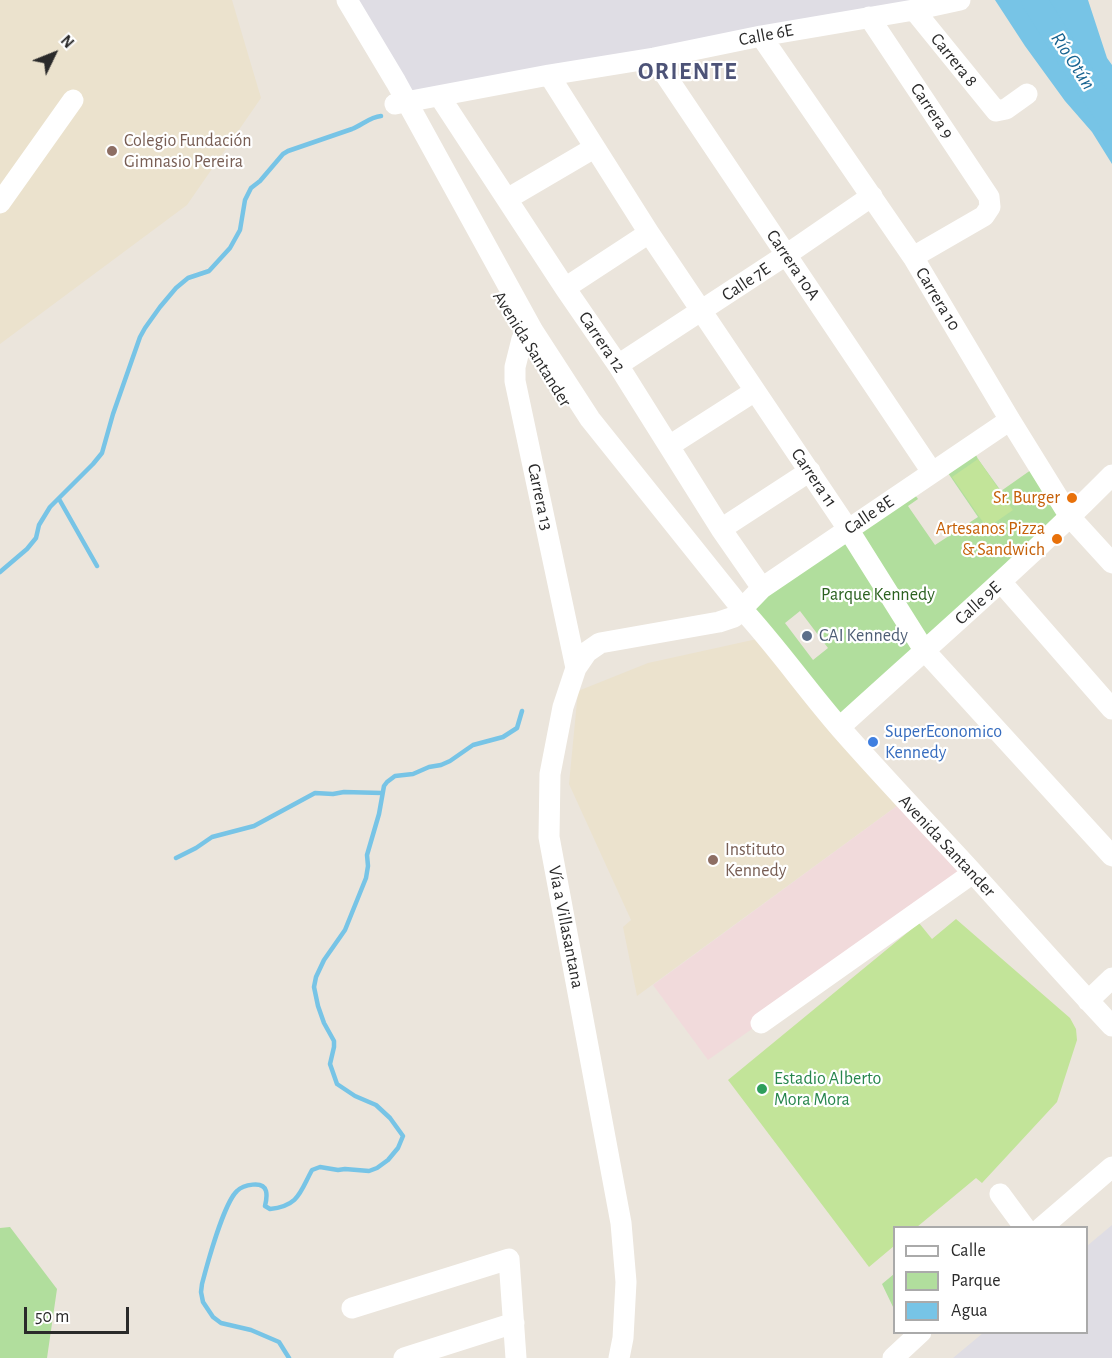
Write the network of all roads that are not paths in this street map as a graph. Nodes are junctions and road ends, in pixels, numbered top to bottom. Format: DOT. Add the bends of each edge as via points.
graph roads {
  1 [pos="330,0"];
  2 [pos="346,0"];
  3 [pos="960,0"];
  4 [pos="914,10"];
  5 [pos="869,17"];
  6 [pos="761,36"];
  7 [pos="654,58"];
  8 [pos="549,75"];
  9 [pos="1027,94"];
  10 [pos="440,97"];
  11 [pos="73,100"];
  12 [pos="401,103"];
  13 [pos="594,148"];
  14 [pos="872,196"];
  15 [pos="507,199"];
  16 [pos="0,203"];
  17 [pos="649,233"];
  18 [pos="786,255"];
  19 [pos="914,257"];
  20 [pos="565,288"];
  21 [pos="702,311"];
  22 [pos="527,335"];
  23 [pos="618,365"];
  24 [pos="755,391"];
  25 [pos="1010,420"];
  26 [pos="669,446"];
  27 [pos="810,471"];
  28 [pos="932,472"];
  29 [pos="1112,475"];
  30 [pos="1070,518"];
  31 [pos="721,529"];
  32 [pos="848,529"];
  33 [pos="1112,563"];
  34 [pos="1001,582"];
  35 [pos="762,588"];
  36 [pos="738,613"];
  37 [pos="924,650"];
  38 [pos="576,668"];
  39 [pos="1112,709"];
  40 [pos="840,728"];
  41 [pos="1112,856"];
  42 [pos="973,873"];
  43 [pos="1112,978"];
  44 [pos="1088,1001"];
  45 [pos="761,1023"];
  46 [pos="1112,1026"];
  47 [pos="1112,1167"];
  48 [pos="1000,1194"];
  49 [pos="1024,1226"];
  50 [pos="1042,1226"];
  51 [pos="352,1308"];
  52 [pos="514,1323"];
  53 [pos="919,1334"];
  54 [pos="404,1358"];
  55 [pos="516,1358"];
  56 [pos="619,1358"];
  57 [pos="893,1358"];
  1 -- 12 [label="street, Avenida Santander"];
  2 -- 12 [label="street, Avenida Santander"];
  3 -- 4 [label="street, Calle 6E"];
  4 -- 5 [label="street, Calle 6E"];
  4 -- 9 [label="street, Carrera 8" via="996,111 1006,109"];
  5 -- 6 [label="street, Calle 6E"];
  5 -- 19 [label="street, Carrera 9" via="989,197 990,207 984,216"];
  6 -- 7 [label="street, Calle 6E"];
  6 -- 14 [label="street, Carrera 10"];
  7 -- 8 [label="street, Calle 6E"];
  7 -- 18 [label="street, Carrera 10A"];
  8 -- 10 [label="street, Calle 6E"];
  8 -- 13 [label="street, Carrera 11"];
  10 -- 12 [label="street, Calle 6E"];
  10 -- 15 [label="street, Carrera 12"];
  11 -- 16 [label="street"];
  12 -- 22 [label="street, Avenida Santander"];
  13 -- 15 [label="street"];
  13 -- 17 [label="street, Carrera 11"];
  14 -- 18 [label="street, Calle 7E"];
  14 -- 19 [label="street, Carrera 10"];
  15 -- 20 [label="street, Carrera 12"];
  17 -- 20 [label="street"];
  17 -- 21 [label="street, Carrera 11"];
  18 -- 21 [label="street, Calle 7E"];
  18 -- 28 [label="street, Carrera 10A"];
  19 -- 25 [label="street, Carrera 10"];
  20 -- 23 [label="street, Carrera 12"];
  21 -- 23 [label="street, Calle 7E"];
  21 -- 24 [label="street, Carrera 11"];
  22 -- 36 [label="street, Avenida Santander"];
  22 -- 38 [label="street, Carrera 13" via="515,367 515,381"];
  23 -- 26 [label="street, Carrera 12"];
  24 -- 26 [label="street"];
  24 -- 27 [label="street, Carrera 11"];
  25 -- 28 [label="street, Calle 8E"];
  25 -- 30 [label="street, Carrera 10"];
  26 -- 31 [label="street, Carrera 12"];
  27 -- 31 [label="street"];
  27 -- 32 [label="street, Carrera 11"];
  28 -- 32 [label="street, Calle 8E"];
  29 -- 30 [label="street, Calle 9E"];
  30 -- 33 [label="street, Carrera 10"];
  30 -- 34 [label="street, Calle 9E"];
  31 -- 35 [label="street, Carrera 12"];
  32 -- 35 [label="street, Calle 8E"];
  32 -- 37 [label="street, Carrera 11"];
  34 -- 37 [label="street, Calle 9E"];
  34 -- 39 [label="street"];
  35 -- 36 [label="street, Calle 8E"];
  36 -- 38 [label="street, Vía a Villasantana" via="719,622 600,643 587,652"];
  36 -- 40 [label="street, Avenida Santander" via="765,634"];
  37 -- 40 [label="street, Calle 9E"];
  37 -- 41 [label="street, Carrera 11"];
  38 -- 56 [label="street, Vía a Villasantana" via="563,707 550,774 549,837 621,1223 626,1282"];
  40 -- 42 [label="street, Avenida Santander"];
  42 -- 44 [label="street, Avenida Santander"];
  42 -- 45 [label="street"];
  43 -- 44 [label="street"];
  44 -- 46 [label="street, Avenida Santander"];
  47 -- 50 [label="street"];
  48 -- 49 [label="street"];
  51 -- 52 [label="street" via="509,1259"];
  52 -- 54 [label="street"];
  52 -- 55 [label="street"];
  53 -- 57 [label="street"];
}
